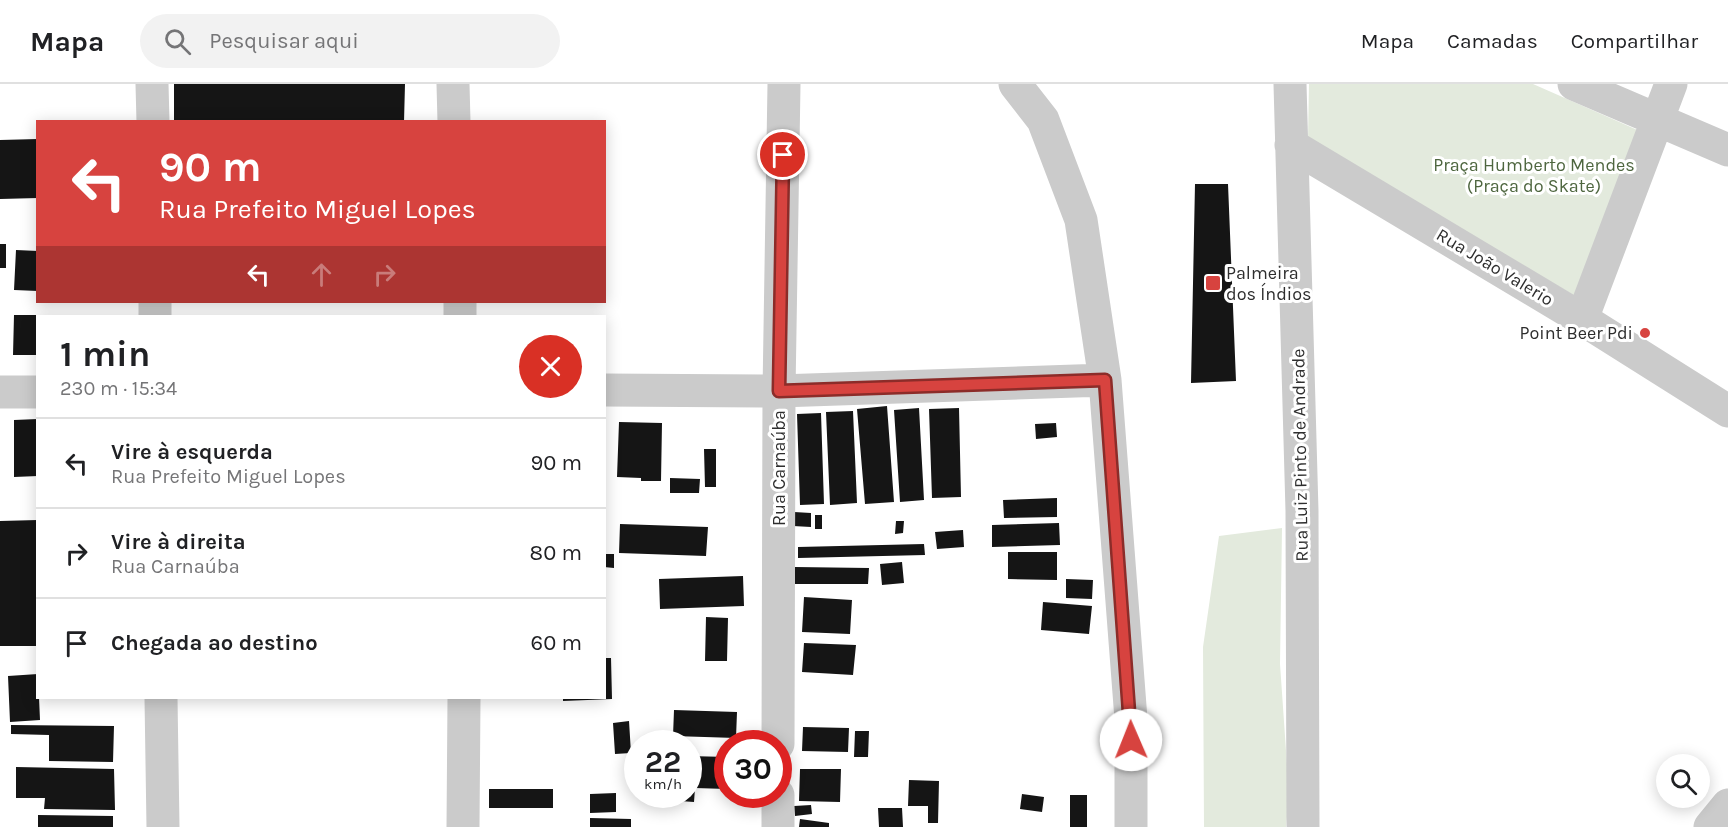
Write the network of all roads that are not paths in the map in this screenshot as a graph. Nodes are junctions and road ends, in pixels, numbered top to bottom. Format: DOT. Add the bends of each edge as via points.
graph roads {
  1 [pos="152,84"];
  2 [pos="453,84"];
  3 [pos="784,84"];
  4 [pos="1015,84"];
  5 [pos="1290,84"];
  6 [pos="1574,84"];
  7 [pos="1671,84"];
  8 [pos="153,120"];
  9 [pos="454,120"];
  10 [pos="1658,120"];
  11 [pos="1291,145"];
  12 [pos="1728,150"];
  13 [pos="1582,319"];
  14 [pos="1105,380"];
  15 [pos="606,390"];
  16 [pos="779,391"];
  17 [pos="0,392"];
  18 [pos="36,392"];
  19 [pos="1728,411"];
  20 [pos="161,699"];
  21 [pos="464,699"];
  22 [pos="778,730"];
  23 [pos="778,808"];
  24 [pos="163,827"];
  25 [pos="463,827"];
  26 [pos="778,827"];
  27 [pos="1131,827"];
  28 [pos="1303,827"];
  1 -- 8 [label="street"];
  2 -- 9 [label="street"];
  3 -- 16 [label="street, Rua Carnaúba"];
  4 -- 14 [label="street" via="1043,120 1081,220"];
  5 -- 11 [label="street, Rua Luiz Pinto de Andrade"];
  6 -- 10 [label="street"];
  7 -- 10 [label="street"];
  10 -- 12 [label="street"];
  10 -- 13 [label="street"];
  11 -- 13 [label="street, Rua João Valerio"];
  11 -- 28 [label="street, Rua Luiz Pinto de Andrade" via="1302,511"];
  13 -- 19 [label="street, Rua João Valerio"];
  14 -- 16 [label="street"];
  14 -- 27 [label="street" via="1131,718"];
  15 -- 16 [label="street"];
  16 -- 22 [label="street, Rua Carnaúba"];
  17 -- 18 [label="street"];
  20 -- 24 [label="street"];
  21 -- 25 [label="street"];
  23 -- 26 [label="street"];
}
